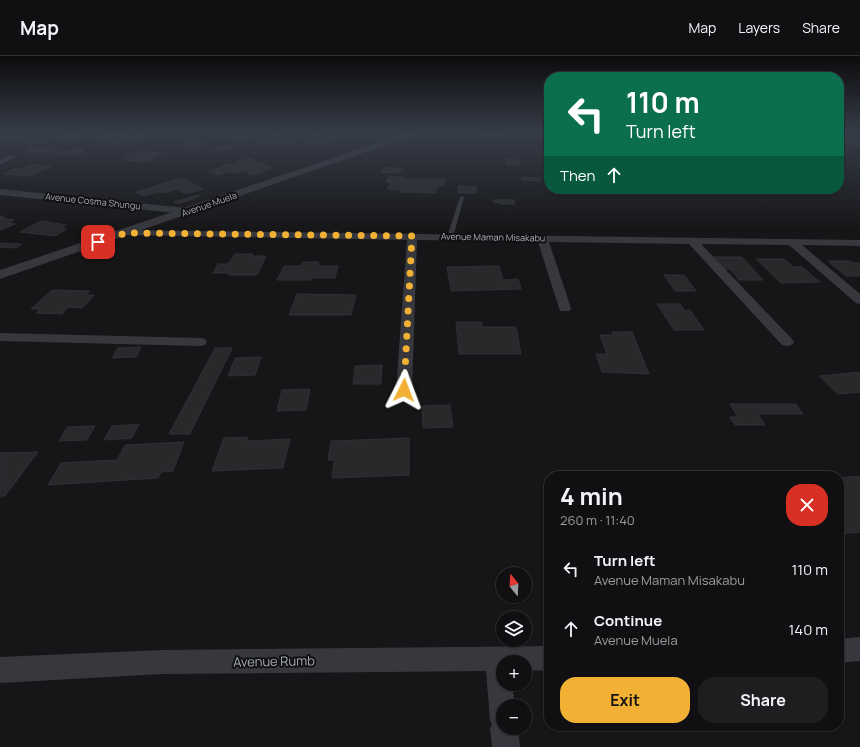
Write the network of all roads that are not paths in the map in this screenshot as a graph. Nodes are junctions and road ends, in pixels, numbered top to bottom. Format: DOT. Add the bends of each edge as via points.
graph roads {
  1 [pos="322,165"];
  2 [pos="0,192"];
  3 [pos="462,197"];
  4 [pos="186,211"];
  5 [pos="126,233"];
  6 [pos="412,236"];
  7 [pos="450,237"];
  8 [pos="542,238"];
  9 [pos="691,240"];
  10 [pos="792,242"];
  11 [pos="860,243"];
  12 [pos="0,274"];
  13 [pos="860,300"];
  14 [pos="565,308"];
  15 [pos="0,337"];
  16 [pos="200,342"];
  17 [pos="787,342"];
  18 [pos="404,390"];
  19 [pos="860,649"];
  20 [pos="844,651"];
  21 [pos="532,658"];
  22 [pos="544,658"];
  23 [pos="496,659"];
  24 [pos="0,670"];
  25 [pos="505,735"];
  26 [pos="506,747"];
  1 -- 4 [label="street, Avenue Muela"];
  2 -- 4 [label="street, Avenue Cosma Shungu"];
  3 -- 7 [label="lane"];
  4 -- 5 [label="street, Avenue Muela"];
  5 -- 6 [label="street, Avenue Maman Misakabu"];
  5 -- 12 [label="street, Avenue Muela"];
  6 -- 7 [label="street, Avenue Maman Misakabu"];
  6 -- 18 [label="street"];
  7 -- 8 [label="street, Avenue Maman Misakabu"];
  8 -- 9 [label="street, Avenue Maman Misakabu"];
  8 -- 14 [label="street"];
  9 -- 10 [label="street, Avenue Maman Misakabu"];
  9 -- 17 [label="street"];
  10 -- 11 [label="street, Avenue Maman Misakabu"];
  10 -- 13 [label="street"];
  15 -- 16 [label="street"];
  19 -- 20 [label="street"];
  21 -- 22 [label="street, Avenue Rumb"];
  23 -- 24 [label="street, Avenue Rumb" via="162,662"];
  25 -- 26 [label="street"];
}
